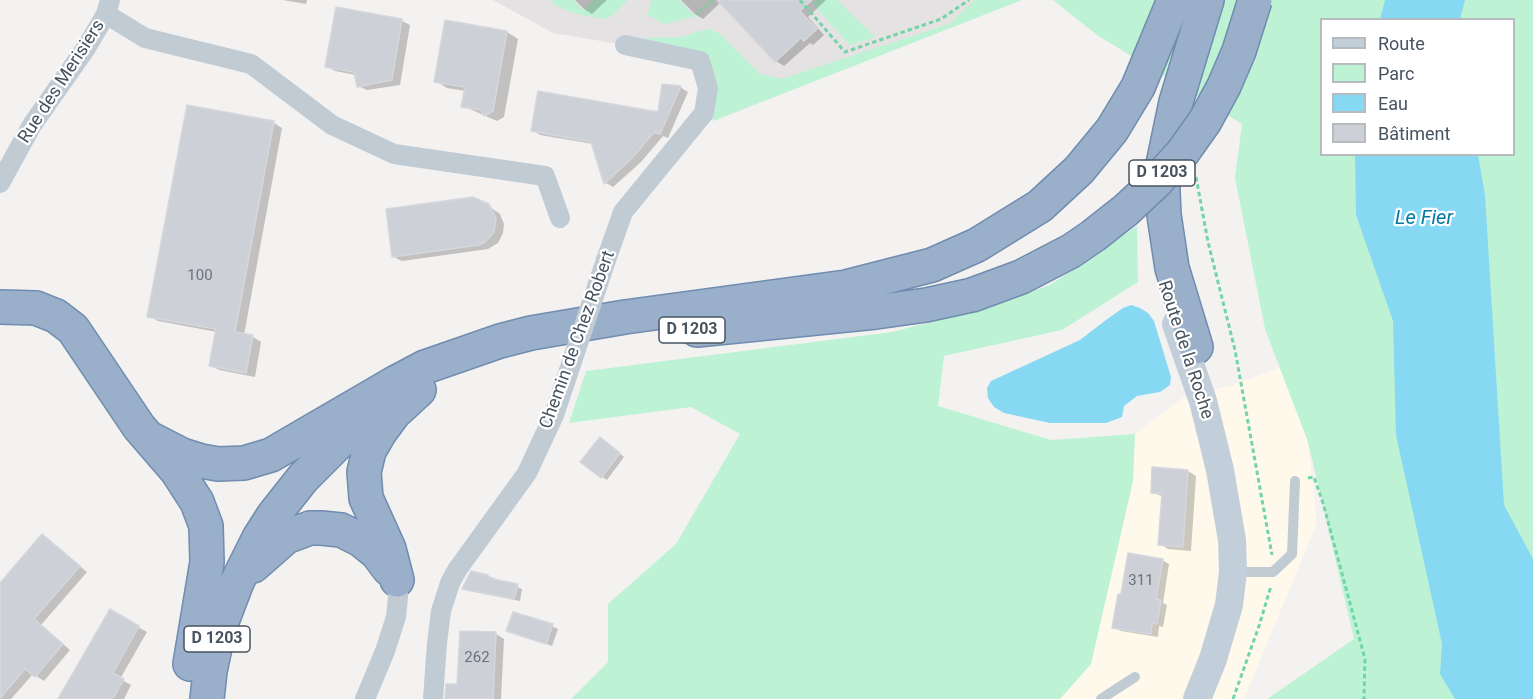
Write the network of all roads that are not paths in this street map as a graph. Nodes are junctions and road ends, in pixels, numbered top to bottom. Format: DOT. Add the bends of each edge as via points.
graph roads {
  1 [pos="1174,0"];
  2 [pos="1194,0"];
  3 [pos="1207,0"];
  4 [pos="1255,0"];
  5 [pos="108,7"];
  6 [pos="625,45"];
  7 [pos="0,183"];
  8 [pos="560,218"];
  9 [pos="1156,259"];
  10 [pos="0,307"];
  11 [pos="1196,347"];
  12 [pos="406,387"];
  13 [pos="149,438"];
  14 [pos="1295,481"];
  15 [pos="1252,572"];
  16 [pos="397,580"];
  17 [pos="237,582"];
  18 [pos="194,646"];
  19 [pos="1135,676"];
  20 [pos="186,699"];
  21 [pos="207,699"];
  22 [pos="365,699"];
  23 [pos="433,699"];
  24 [pos="1101,699"];
  25 [pos="1197,699"];
  26 [pos="1217,699"];
  1 -- 12 [label="highway, D 1203" via="1138,87 1112,130 1079,170 1040,206 977,245 932,265 846,287 531,333 443,360"];
  2 -- 9 [label="highway, Route de la Roche / D 1203" via="1163,93 1152,148 1148,185"];
  3 -- 11 [label="highway, Route de la Roche / D 1203" via="1168,136 1162,177 1172,268"];
  4 -- 12 [label="highway, D 1203, bridge" via="1224,86 1183,152 1156,182 1093,236 1021,278 926,305 538,349"];
  5 -- 7 [label="street, Rue des Merisiers" via="86,48 32,125"];
  5 -- 8 [label="street, Rue des Merisiers" via="145,38 251,64 332,125 394,154 545,176"];
  6 -- 23 [label="street, Chemin de Chez Robert, bridge" via="700,61 708,87 704,113 624,212 554,415 527,473 450,583 441,612"];
  9 -- 15 [label="main road, Route de la Roche / D 1203" via="1203,401 1232,540"];
  10 -- 13 [label="highway" via="36,308 73,329"];
  11 -- 15 [label="main road, D 1203" via="1233,464"];
  12 -- 13 [label="highway" via="271,455 244,463 201,461"];
  12 -- 16 [label="highway" via="369,451 363,486 389,549"];
  12 -- 17 [label="highway, D 1203" via="389,405 348,434 303,478 266,526"];
  12 -- 18 [label="highway, D 1203" via="351,411 290,467 247,525 213,595"];
  13 -- 18 [label="highway" via="189,488 206,526 207,562"];
  14 -- 15 [label="lane" via="1292,554"];
  15 -- 25 [label="main road, Route de la Roche / D 1203" via="1229,605"];
  15 -- 26 [label="main road, Route de la Roche / D 1203" via="1246,614"];
  16 -- 17 [label="highway" via="361,540 341,530 310,528 286,537"];
  16 -- 22 [label="street" via="396,617"];
  17 -- 21 [label="highway, D 1203" via="214,651"];
  18 -- 20 [label="highway, D 1203"];
  19 -- 24 [label="lane"];
}
